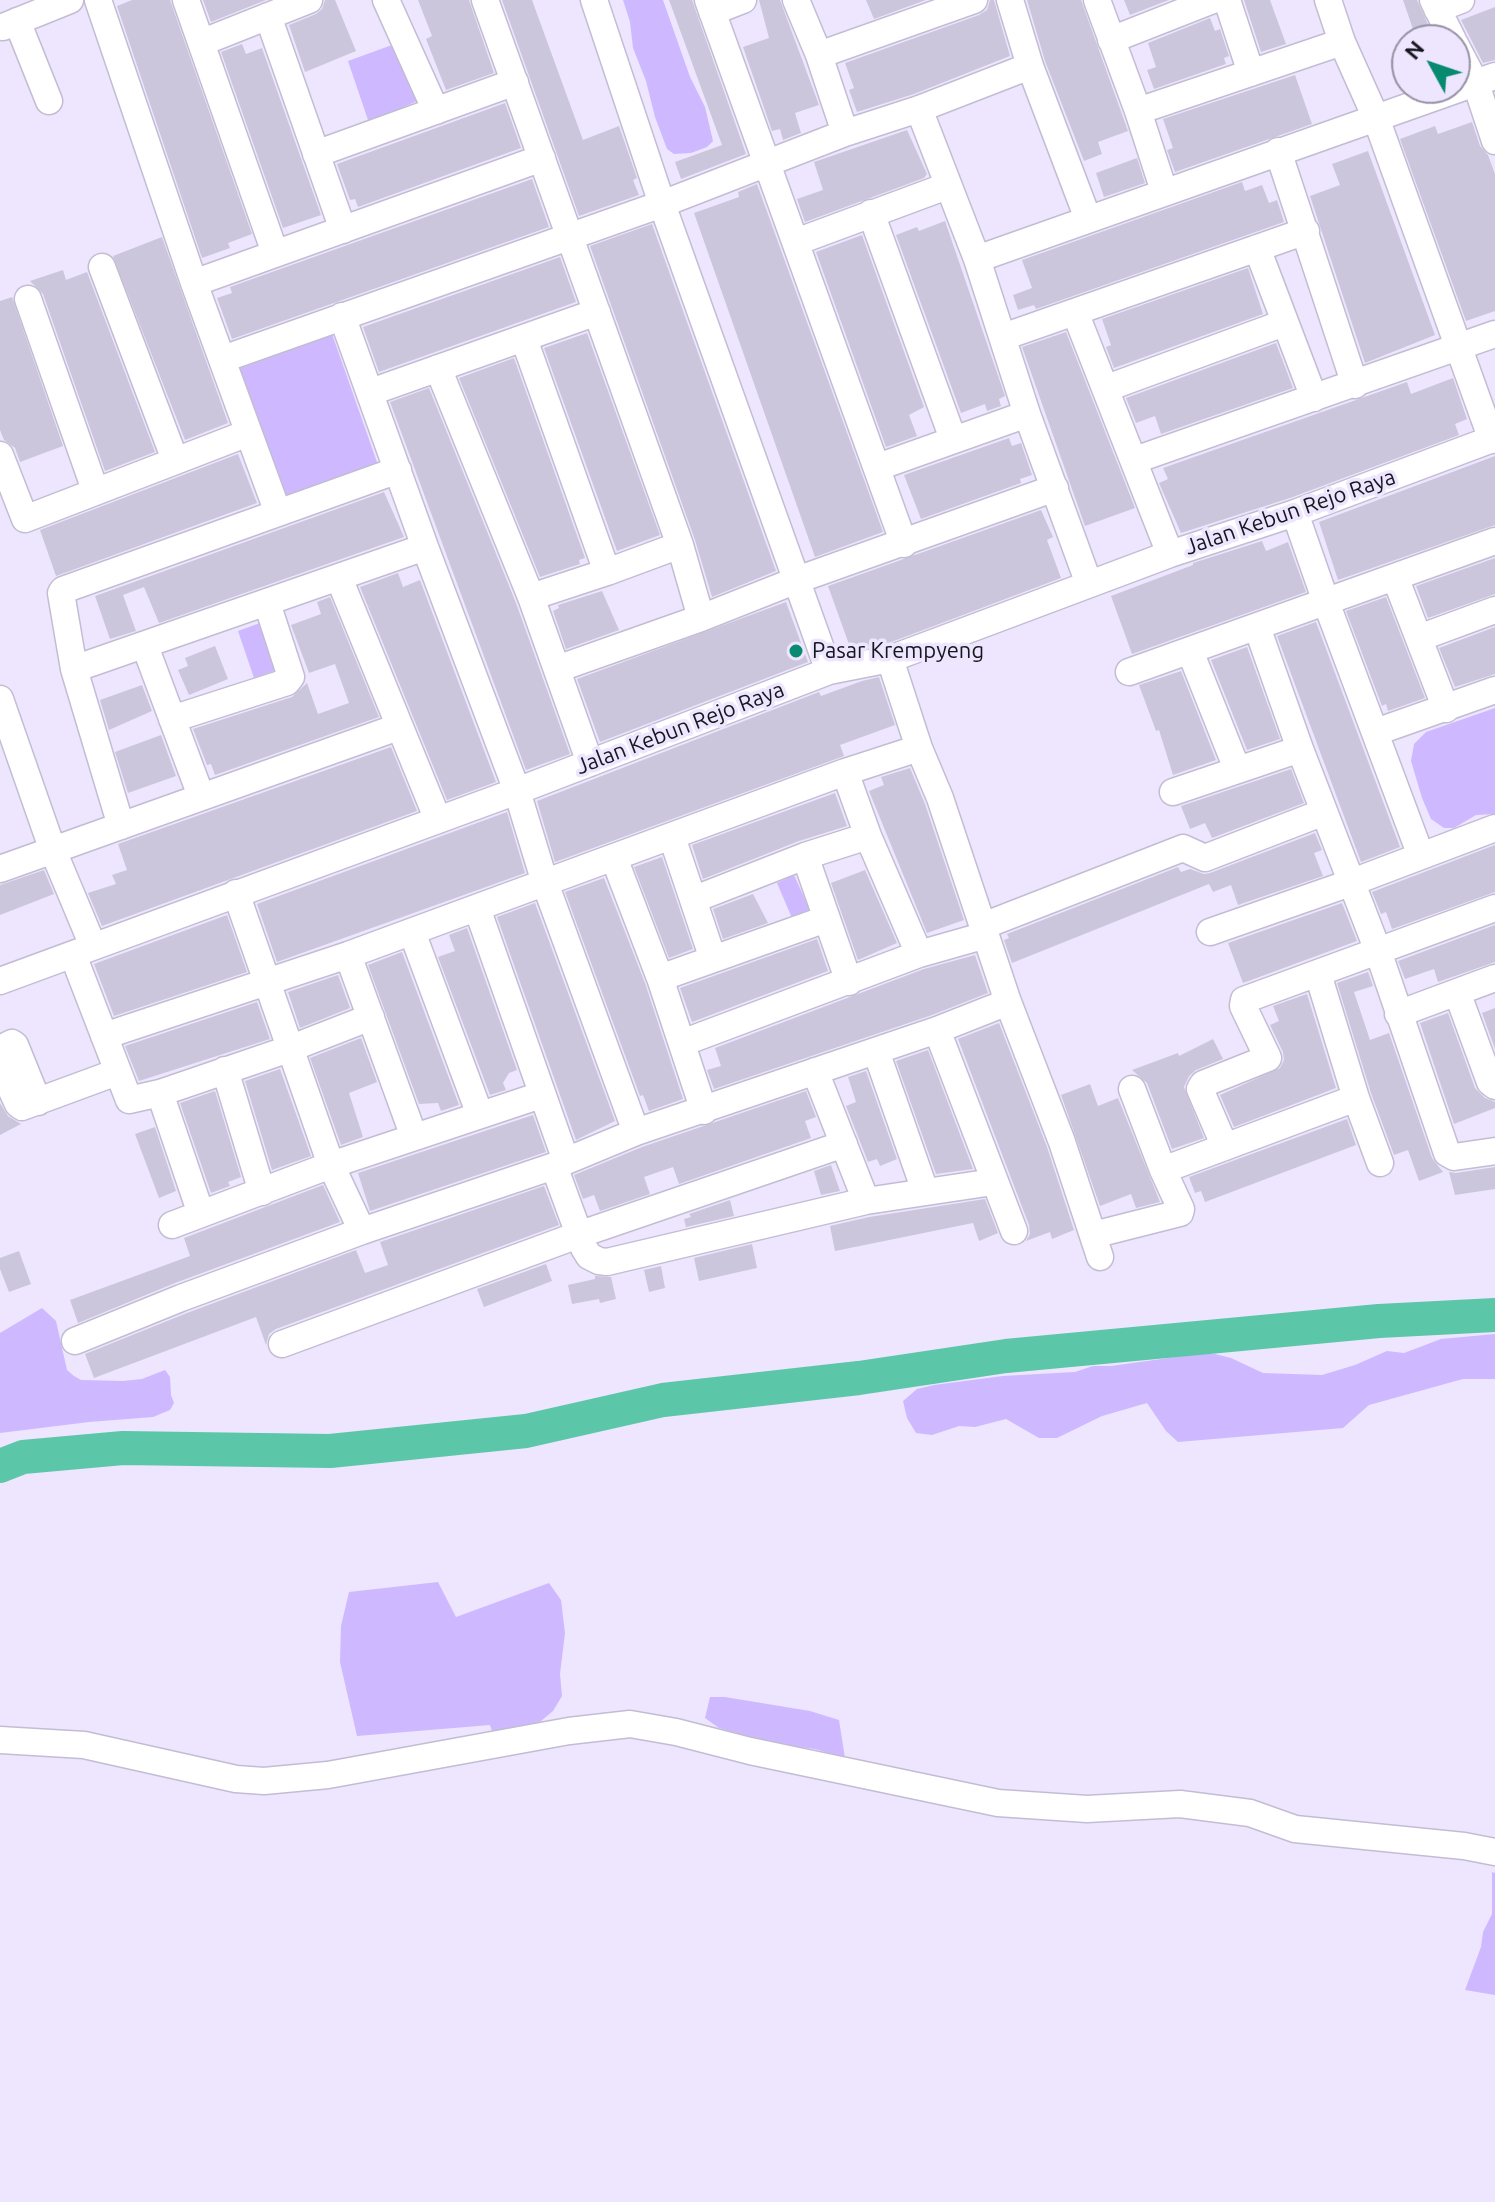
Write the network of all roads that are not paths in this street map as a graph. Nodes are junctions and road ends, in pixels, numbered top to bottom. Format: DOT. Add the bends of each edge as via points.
graph roads {
  1 [pos="70,0"];
  2 [pos="98,0"];
  3 [pos="186,0"];
  4 [pos="309,0"];
  5 [pos="386,0"];
  6 [pos="485,0"];
  7 [pos="594,0"];
  8 [pos="743,0"];
  9 [pos="796,0"];
  10 [pos="974,0"];
  11 [pos="1010,0"];
  12 [pos="1097,0"];
  13 [pos="1213,0"];
  14 [pos="1227,0"];
  15 [pos="1328,0"];
  16 [pos="1461,0"];
  17 [pos="1435,5"];
  18 [pos="710,6"];
  19 [pos="926,8"];
  20 [pos="268,16"];
  21 [pos="8,24"];
  22 [pos="1445,24"];
  23 [pos="1111,40"];
  24 [pos="203,42"];
  25 [pos="1342,42"];
  26 [pos="819,55"];
  27 [pos="1471,63"];
  28 [pos="1030,66"];
  29 [pos="1251,73"];
  30 [pos="1485,80"];
  31 [pos="515,82"];
  32 [pos="49,101"];
  33 [pos="919,109"];
  34 [pos="436,111"];
  35 [pos="1138,111"];
  36 [pos="1376,118"];
  37 [pos="845,133"];
  38 [pos="1495,141"];
  39 [pos="1278,151"];
  40 [pos="316,154"];
  41 [pos="542,158"];
  42 [pos="767,163"];
  43 [pos="947,186"];
  44 [pos="1164,191"];
  45 [pos="662,204"];
  46 [pos="871,213"];
  47 [pos="1088,219"];
  48 [pos="343,230"];
  49 [pos="1306,231"];
  50 [pos="571,235"];
  51 [pos="796,242"];
  52 [pos="1257,248"];
  53 [pos="275,253"];
  54 [pos="977,259"];
  55 [pos="102,267"];
  56 [pos="194,283"];
  57 [pos="28,299"];
  58 [pos="597,312"];
  59 [pos="1075,312"];
  60 [pos="342,316"];
  61 [pos="1284,323"];
  62 [pos="1495,334"];
  63 [pos="1003,337"];
  64 [pos="524,339"];
  65 [pos="1460,347"];
  66 [pos="223,359"];
  67 [pos="438,368"];
  68 [pos="1355,385"];
  69 [pos="1107,388"];
  70 [pos="371,392"];
  71 [pos="1314,398"];
  72 [pos="1027,414"];
  73 [pos="248,433"];
  74 [pos="953,439"];
  75 [pos="1493,439"];
  76 [pos="0,455"];
  77 [pos="175,460"];
  78 [pos="1135,460"];
  79 [pos="878,467"];
  80 [pos="398,470"];
  81 [pos="1055,488"];
  82 [pos="95,490"];
  83 [pos="278,513"];
  84 [pos="1295,513"];
  85 [pos="1495,541"];
  86 [pos="904,544"];
  87 [pos="680,545"];
  88 [pos="425,547"];
  89 [pos="1170,554"];
  90 [pos="607,572"];
  91 [pos="1395,577"];
  92 [pos="339,578"];
  93 [pos="797,580"];
  94 [pos="1089,584"];
  95 [pos="531,597"];
  96 [pos="1326,602"];
  97 [pos="267,603"];
  98 [pos="1495,610"];
  99 [pos="701,618"];
  100 [pos="1257,627"];
  101 [pos="1419,638"];
  102 [pos="145,646"];
  103 [pos="1190,651"];
  104 [pos="890,659"];
  105 [pos="74,669"];
  106 [pos="557,669"];
  107 [pos="829,671"];
  108 [pos="1129,672"];
  109 [pos="1495,690"];
  110 [pos="0,699"];
  111 [pos="1446,709"];
  112 [pos="172,719"];
  113 [pos="398,727"];
  114 [pos="1376,732"];
  115 [pos="919,748"];
  116 [pos="1300,749"];
  117 [pos="590,763"];
  118 [pos="1237,769"];
  119 [pos="845,772"];
  120 [pos="517,791"];
  121 [pos="1173,792"];
  122 [pos="201,796"];
  123 [pos="1324,812"];
  124 [pos="438,820"];
  125 [pos="121,826"];
  126 [pos="1495,828"];
  127 [pos="868,836"];
  128 [pos="672,837"];
  129 [pos="52,848"];
  130 [pos="805,856"];
  131 [pos="1421,856"];
  132 [pos="614,858"];
  133 [pos="0,869"];
  134 [pos="545,883"];
  135 [pos="1350,883"];
  136 [pos="236,893"];
  137 [pos="695,899"];
  138 [pos="477,908"];
  139 [pos="1495,908"];
  140 [pos="826,919"];
  141 [pos="984,930"];
  142 [pos="412,932"];
  143 [pos="1210,932"];
  144 [pos="83,950"];
  145 [pos="1378,951"];
  146 [pos="919,954"];
  147 [pos="348,955"];
  148 [pos="713,959"];
  149 [pos="1318,974"];
  150 [pos="660,978"];
  151 [pos="1495,978"];
  152 [pos="0,981"];
  153 [pos="268,981"];
  154 [pos="849,982"];
  155 [pos="1457,992"];
  156 [pos="1008,1002"];
  157 [pos="1398,1014"];
  158 [pos="371,1017"];
  159 [pos="937,1030"];
  160 [pos="104,1036"];
  161 [pos="682,1043"];
  162 [pos="0,1049"];
  163 [pos="289,1049"];
  164 [pos="876,1051"];
  165 [pos="0,1065"];
  166 [pos="225,1070"];
  167 [pos="815,1071"];
  168 [pos="117,1072"];
  169 [pos="1495,1086"];
  170 [pos="1132,1089"];
  171 [pos="160,1093"];
  172 [pos="541,1095"];
  173 [pos="1356,1098"];
  174 [pos="38,1102"];
  175 [pos="704,1111"];
  176 [pos="480,1115"];
  177 [pos="636,1132"];
  178 [pos="414,1137"];
  179 [pos="844,1144"];
  180 [pos="1225,1147"];
  181 [pos="1495,1151"];
  182 [pos="560,1163"];
  183 [pos="1380,1163"];
  184 [pos="331,1165"];
  185 [pos="1163,1170"];
  186 [pos="993,1182"];
  187 [pos="925,1191"];
  188 [pos="262,1192"];
  189 [pos="866,1201"];
  190 [pos="201,1214"];
  191 [pos="172,1225"];
  192 [pos="362,1231"];
  193 [pos="1014,1231"];
  194 [pos="578,1235"];
  195 [pos="75,1341"];
  196 [pos="282,1344"];
  197 [pos="0,1740"];
  198 [pos="1495,1852"];
  1 -- 21 [label="street"];
  2 -- 56 [label="street"];
  3 -- 24 [label="street"];
  4 -- 20 [label="street"];
  5 -- 34 [label="street"];
  6 -- 31 [label="street"];
  7 -- 45 [label="street"];
  8 -- 18 [label="street"];
  9 -- 26 [label="street"];
  10 -- 19 [label="street"];
  11 -- 28 [label="street"];
  12 -- 23 [label="street"];
  13 -- 23 [label="street"];
  14 -- 29 [label="street"];
  15 -- 25 [label="street"];
  16 -- 17 [label="street"];
  17 -- 22 [label="street"];
  18 -- 42 [label="street"];
  19 -- 26 [label="street"];
  20 -- 24 [label="street"];
  20 -- 40 [label="street"];
  21 -- 32 [label="street"];
  23 -- 35 [label="street"];
  24 -- 53 [label="street"];
  25 -- 29 [label="street"];
  25 -- 36 [label="street"];
  26 -- 37 [label="street"];
  27 -- 30 [label="street"];
  28 -- 33 [label="street"];
  28 -- 47 [label="street"];
  29 -- 35 [label="street"];
  30 -- 36 [label="street"];
  30 -- 38 [label="street"];
  31 -- 34 [label="street"];
  31 -- 41 [label="street"];
  33 -- 37 [label="street"];
  33 -- 43 [label="street"];
  34 -- 40 [label="street"];
  35 -- 44 [label="street"];
  36 -- 39 [label="street"];
  36 -- 65 [label="street"];
  37 -- 42 [label="street"];
  39 -- 44 [label="street"];
  39 -- 49 [label="street"];
  40 -- 48 [label="street"];
  41 -- 48 [label="street"];
  41 -- 50 [label="street"];
  42 -- 45 [label="street"];
  42 -- 51 [label="street"];
  43 -- 46 [label="street"];
  43 -- 54 [label="street"];
  44 -- 47 [label="street"];
  45 -- 50 [label="street"];
  45 -- 93 [label="street"];
  46 -- 51 [label="street"];
  46 -- 74 [label="street"];
  47 -- 54 [label="street"];
  48 -- 53 [label="street"];
  49 -- 52 [label="street"];
  49 -- 68 [label="street"];
  50 -- 58 [label="street"];
  50 -- 60 [label="street"];
  51 -- 79 [label="street"];
  52 -- 59 [label="street"];
  52 -- 61 [label="street"];
  53 -- 56 [label="street"];
  54 -- 63 [label="street"];
  55 -- 77 [label="street"];
  56 -- 66 [label="street"];
  57 -- 82 [label="street"];
  58 -- 64 [label="street"];
  58 -- 87 [label="street"];
  59 -- 63 [label="street"];
  59 -- 69 [label="street"];
  60 -- 66 [label="street"];
  60 -- 70 [label="street"];
  61 -- 69 [label="street"];
  61 -- 71 [label="street"];
  62 -- 65 [label="street"];
  63 -- 72 [label="street"];
  64 -- 67 [label="street"];
  64 -- 90 [label="street"];
  65 -- 68 [label="street"];
  65 -- 75 [label="street"];
  66 -- 73 [label="street"];
  67 -- 70 [label="street"];
  67 -- 95 [label="street"];
  68 -- 71 [label="street"];
  69 -- 78 [label="street"];
  70 -- 80 [label="street"];
  71 -- 78 [label="street"];
  72 -- 74 [label="street"];
  72 -- 81 [label="street"];
  73 -- 77 [label="street"];
  73 -- 83 [label="street"];
  74 -- 79 [label="street"];
  75 -- 84 [label="street, Jalan Kebun Rejo Raya"];
  76 -- 82 [label="street" via="25,519"];
  77 -- 82 [label="street"];
  78 -- 89 [label="street"];
  79 -- 86 [label="street"];
  80 -- 83 [label="street"];
  80 -- 88 [label="street"];
  81 -- 86 [label="street"];
  81 -- 94 [label="street"];
  83 -- 105 [label="street" via="63,590"];
  84 -- 89 [label="street, Jalan Kebun Rejo Raya"];
  84 -- 96 [label="street"];
  85 -- 91 [label="street"];
  86 -- 93 [label="street"];
  87 -- 90 [label="street"];
  87 -- 99 [label="street"];
  88 -- 92 [label="street"];
  88 -- 120 [label="street"];
  89 -- 94 [label="street, Jalan Kebun Rejo Raya"];
  90 -- 95 [label="street"];
  91 -- 96 [label="street"];
  91 -- 101 [label="street"];
  92 -- 97 [label="street"];
  92 -- 113 [label="street"];
  93 -- 99 [label="street"];
  93 -- 107 [label="street"];
  94 -- 104 [label="street, Jalan Kebun Rejo Raya"];
  95 -- 106 [label="street"];
  96 -- 100 [label="street"];
  96 -- 114 [label="street"];
  97 -- 102 [label="street"];
  97 -- 112 [label="street" via="291,677 287,682"];
  98 -- 101 [label="street"];
  99 -- 106 [label="street"];
  100 -- 103 [label="street"];
  100 -- 116 [label="street"];
  101 -- 111 [label="street"];
  102 -- 105 [label="street"];
  102 -- 112 [label="street"];
  103 -- 108 [label="street"];
  103 -- 118 [label="street"];
  104 -- 107 [label="street, Jalan Kebun Rejo Raya"];
  104 -- 115 [label="street"];
  105 -- 125 [label="street"];
  106 -- 117 [label="street"];
  107 -- 117 [label="street, Jalan Kebun Rejo Raya"];
  109 -- 111 [label="street"];
  110 -- 129 [label="street"];
  111 -- 114 [label="street"];
  112 -- 122 [label="street"];
  113 -- 122 [label="street"];
  113 -- 124 [label="street"];
  114 -- 131 [label="street"];
  115 -- 119 [label="street"];
  115 -- 141 [label="street"];
  116 -- 118 [label="street"];
  116 -- 123 [label="street"];
  117 -- 120 [label="street, Jalan Kebun Rejo Raya"];
  118 -- 121 [label="street"];
  119 -- 127 [label="street"];
  119 -- 128 [label="street"];
  120 -- 124 [label="street, Jalan Kebun Rejo Raya"];
  120 -- 134 [label="street"];
  122 -- 125 [label="street"];
  123 -- 135 [label="street"];
  123 -- 141 [label="street" via="1205,858 1183,848"];
  124 -- 136 [label="street, Jalan Kebun Rejo Raya"];
  125 -- 129 [label="street"];
  126 -- 131 [label="street"];
  127 -- 130 [label="street"];
  127 -- 146 [label="street"];
  128 -- 132 [label="street"];
  128 -- 137 [label="street"];
  129 -- 133 [label="street"];
  129 -- 144 [label="street"];
  130 -- 137 [label="street"];
  130 -- 140 [label="street"];
  131 -- 135 [label="street"];
  132 -- 134 [label="street"];
  132 -- 150 [label="street"];
  134 -- 138 [label="street"];
  134 -- 177 [label="street"];
  135 -- 143 [label="street"];
  135 -- 145 [label="street"];
  136 -- 144 [label="street, Jalan Kebun Rejo Raya"];
  136 -- 153 [label="street"];
  137 -- 148 [label="street"];
  138 -- 142 [label="street"];
  138 -- 172 [label="street"];
  139 -- 145 [label="street"];
  140 -- 148 [label="street"];
  140 -- 154 [label="street"];
  141 -- 146 [label="street"];
  141 -- 156 [label="street"];
  142 -- 147 [label="street"];
  142 -- 176 [label="street"];
  144 -- 152 [label="street, Jalan Kebun Rejo Raya"];
  144 -- 160 [label="street"];
  145 -- 149 [label="street"];
  145 -- 157 [label="street"];
  146 -- 154 [label="street"];
  147 -- 153 [label="street"];
  147 -- 158 [label="street"];
  148 -- 150 [label="street"];
  149 -- 173 [label="street"];
  149 -- 180 [label="street" via="1244,1000 1268,1058 1200,1089"];
  150 -- 161 [label="street"];
  151 -- 155 [label="street"];
  153 -- 160 [label="street"];
  153 -- 163 [label="street"];
  154 -- 161 [label="street"];
  155 -- 157 [label="street"];
  155 -- 169 [label="street"];
  156 -- 159 [label="street"];
  156 -- 185 [label="street" via="1097,1246 1180,1213"];
  157 -- 181 [label="street" via="1447,1153 1454,1157"];
  158 -- 163 [label="street"];
  158 -- 178 [label="street"];
  159 -- 164 [label="street"];
  159 -- 186 [label="street"];
  160 -- 168 [label="street"];
  161 -- 175 [label="street"];
  162 -- 174 [label="street" via="15,1045"];
  163 -- 166 [label="street"];
  163 -- 184 [label="street"];
  164 -- 167 [label="street"];
  164 -- 187 [label="street"];
  165 -- 174 [label="street" via="19,1105"];
  166 -- 171 [label="street"];
  166 -- 188 [label="street"];
  167 -- 175 [label="street"];
  167 -- 179 [label="street"];
  168 -- 171 [label="street" via="128,1100"];
  168 -- 174 [label="street"];
  170 -- 185 [label="street"];
  171 -- 190 [label="street"];
  172 -- 176 [label="street"];
  172 -- 182 [label="street"];
  173 -- 180 [label="street"];
  173 -- 183 [label="street"];
  175 -- 177 [label="street"];
  176 -- 178 [label="street"];
  177 -- 182 [label="street"];
  178 -- 184 [label="street"];
  179 -- 189 [label="street"];
  179 -- 194 [label="street"];
  180 -- 185 [label="street"];
  182 -- 192 [label="street"];
  182 -- 194 [label="street"];
  184 -- 188 [label="street"];
  184 -- 192 [label="street"];
  186 -- 187 [label="street"];
  186 -- 193 [label="street"];
  187 -- 189 [label="street"];
  188 -- 190 [label="street"];
  189 -- 194 [label="street" via="607,1262 589,1256"];
  190 -- 191 [label="street"];
  192 -- 195 [label="street"];
  194 -- 196 [label="street"];
  197 -- 198 [label="street" via="84,1745 264,1781 630,1724 998,1803 1087,1809 1180,1804 1250,1813 1295,1829"];
}
